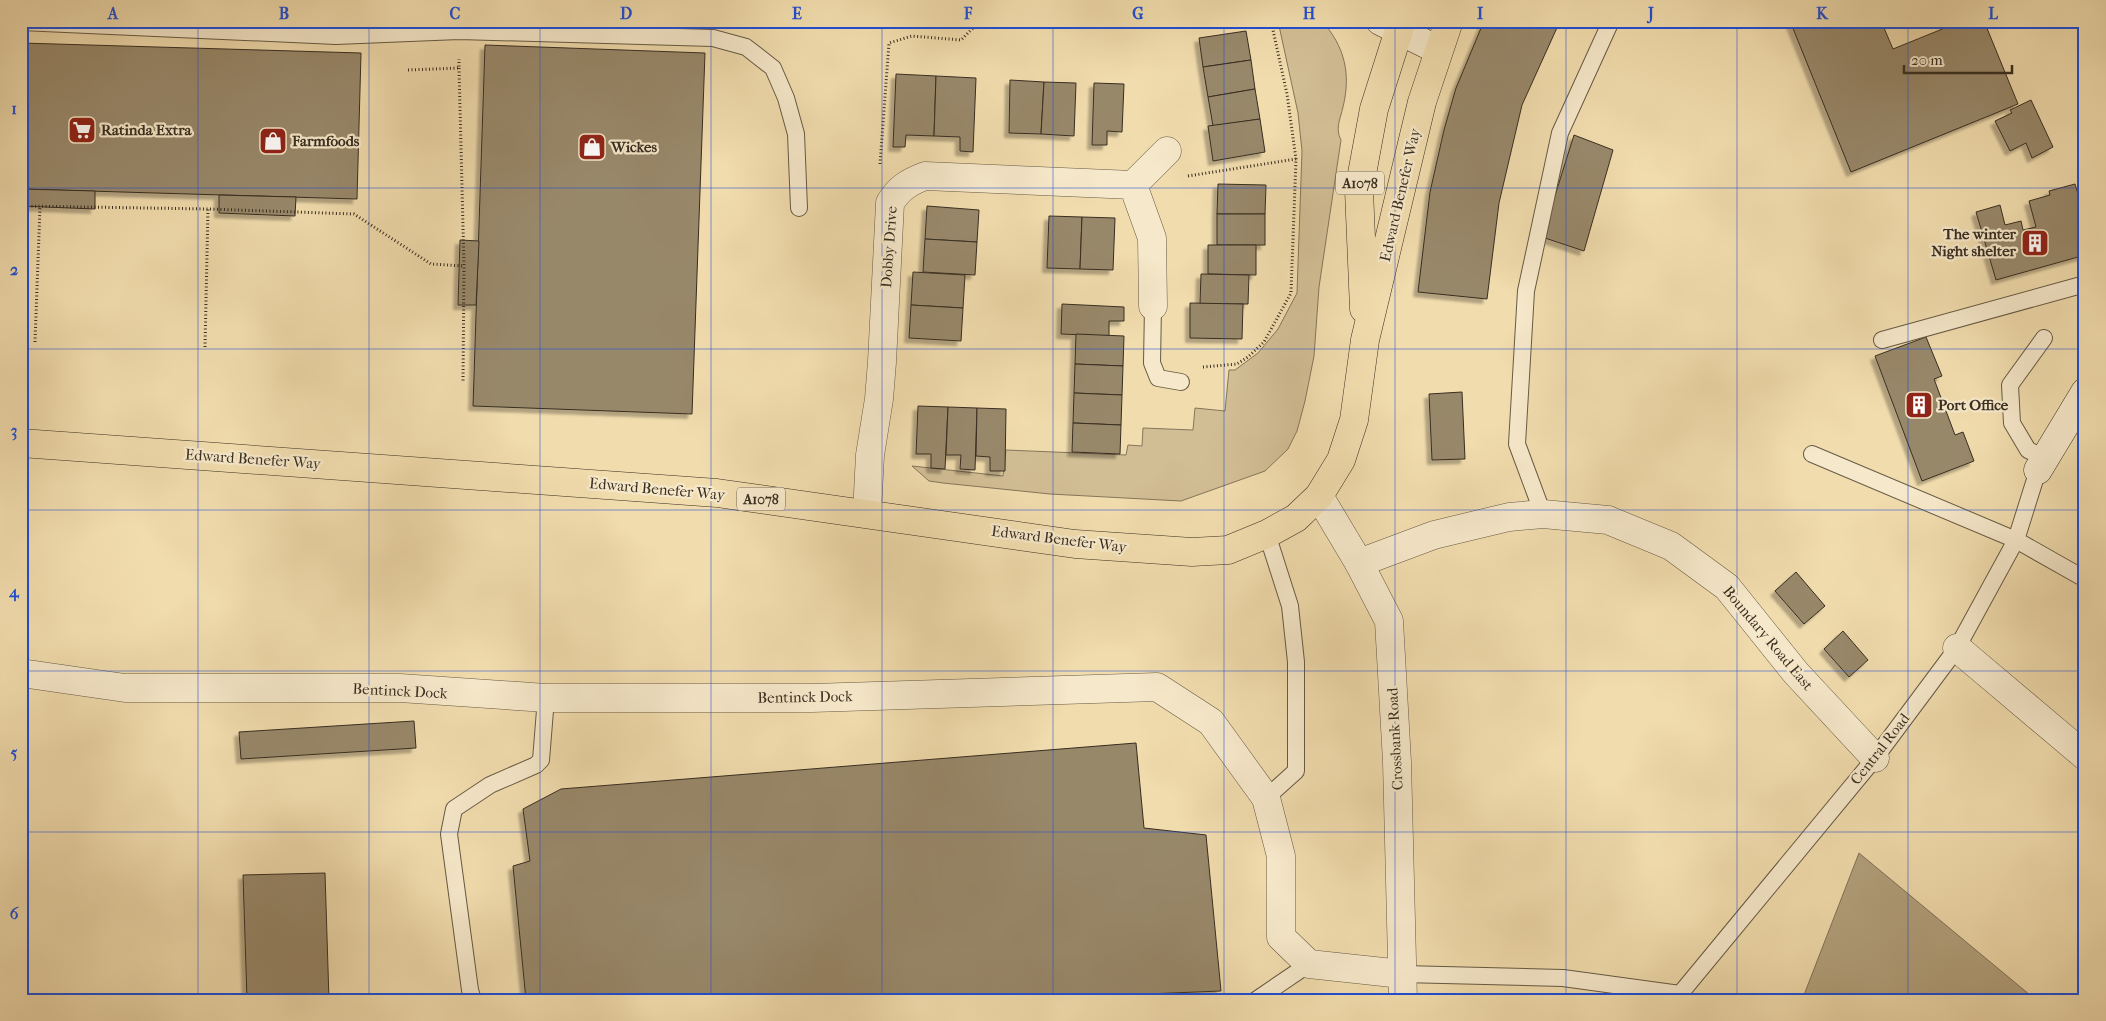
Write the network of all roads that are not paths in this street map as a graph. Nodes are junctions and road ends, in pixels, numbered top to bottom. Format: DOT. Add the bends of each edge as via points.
graph roads {
  1 [pos="1449,21"];
  2 [pos="1611,21"];
  3 [pos="21,22"];
  4 [pos="1393,24"];
  5 [pos="1438,50"];
  6 [pos="1166,151"];
  7 [pos="1133,185"];
  8 [pos="799,208"];
  9 [pos="2085,284"];
  10 [pos="1153,306"];
  11 [pos="2044,338"];
  12 [pos="1365,340"];
  13 [pos="1882,340"];
  14 [pos="1181,382"];
  15 [pos="2085,392"];
  16 [pos="21,443"];
  17 [pos="1812,454"];
  18 [pos="2041,464"];
  19 [pos="1319,496"];
  20 [pos="867,513"];
  21 [pos="1544,514"];
  22 [pos="1267,534"];
  23 [pos="2016,540"];
  24 [pos="1358,563"];
  25 [pos="2085,579"];
  26 [pos="1957,648"];
  27 [pos="21,673"];
  28 [pos="546,698"];
  29 [pos="2085,756"];
  30 [pos="1875,758"];
  31 [pos="1266,798"];
  32 [pos="1309,964"];
  33 [pos="1403,987"];
  34 [pos="1679,997"];
  35 [pos="473,1000"];
  36 [pos="1256,1000"];
  1 -- 5 [label="main road, A1078"];
  2 -- 21 [label="lane" via="1560,133 1526,291 1517,444"];
  3 -- 8 [label="lane" via="336,36 459,31 713,38 746,47 773,68 796,134"];
  4 -- 5 [label="street"];
  4 -- 12 [label="main road, Edward Benefer Way / A1078" via="1359,190"];
  5 -- 12 [label="main road, Edward Benefer Way / A1078" via="1422,102"];
  6 -- 7 [label="street"];
  7 -- 10 [label="street" via="1152,238"];
  7 -- 20 [label="street, Dobby Drive" via="925,176 900,188 890,203 882,362 870,455"];
  9 -- 13 [label="lane"];
  10 -- 14 [label="lane" via="1152,363 1158,378"];
  11 -- 18 [label="lane" via="2010,385 2012,423 2028,450"];
  12 -- 19 [label="main road, Edward Benefer Way / A1078" via="1354,420 1341,460"];
  15 -- 18 [label="street"];
  16 -- 20 [label="main road, Edward Benefer Way / A1078" via="717,493"];
  17 -- 23 [label="lane"];
  18 -- 23 [label="lane, Central Road"];
  19 -- 22 [label="main road, Edward Benefer Way / A1078" via="1296,518"];
  19 -- 24 [label="street, Crossbank Road"];
  20 -- 22 [label="main road, Edward Benefer Way / A1078" via="1075,544 1192,552 1228,550"];
  21 -- 24 [label="street, Boundary Road East" via="1509,517 1434,535"];
  21 -- 30 [label="street, Boundary Road East" via="1608,520 1671,546 1727,587 1796,673"];
  22 -- 31 [label="lane" via="1290,606 1296,662 1296,771"];
  23 -- 25 [label="lane"];
  23 -- 26 [label="lane, Central Road"];
  24 -- 33 [label="street, Crossbank Road" via="1389,621 1397,762"];
  26 -- 29 [label="street"];
  26 -- 30 [label="lane, Central Road"];
  27 -- 28 [label="street, Bentinck Dock" via="125,688 400,688"];
  28 -- 31 [label="street, Bentinck Dock" via="812,698 1157,687 1211,722"];
  28 -- 35 [label="lane" via="541,760 490,785 454,809 449,834"];
  30 -- 34 [label="lane, Central Road"];
  31 -- 32 [label="street, Bentinck Dock" via="1281,856 1281,936"];
  32 -- 33 [label="street"];
  32 -- 36 [label="lane"];
  33 -- 34 [label="lane" via="1563,978"];
}
